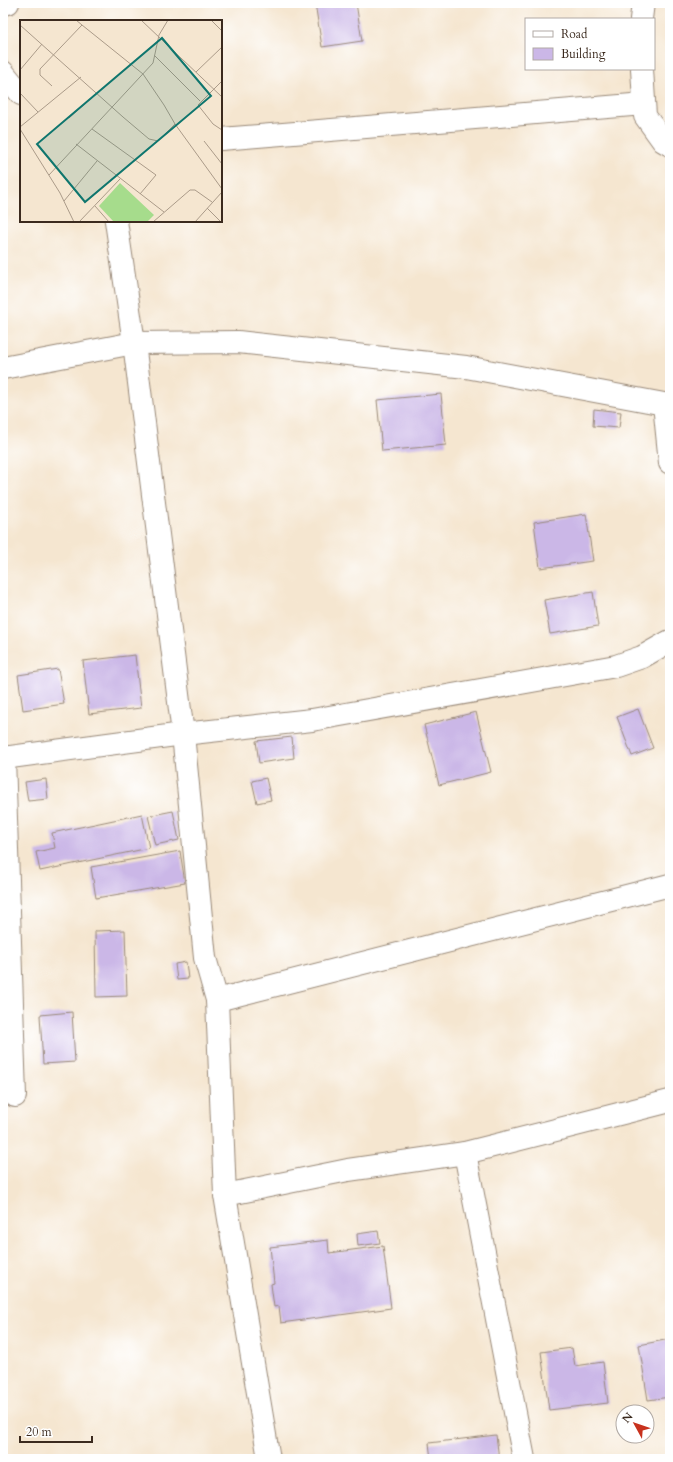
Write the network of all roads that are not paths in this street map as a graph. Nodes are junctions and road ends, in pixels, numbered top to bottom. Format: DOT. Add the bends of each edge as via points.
graph roads {
  1 [pos="8,3"];
  2 [pos="642,3"];
  3 [pos="3,4"];
  4 [pos="641,18"];
  5 [pos="642,70"];
  6 [pos="3,72"];
  7 [pos="20,93"];
  8 [pos="644,104"];
  9 [pos="222,139"];
  10 [pos="670,145"];
  11 [pos="116,222"];
  12 [pos="134,343"];
  13 [pos="3,368"];
  14 [pos="667,404"];
  15 [pos="670,463"];
  16 [pos="670,641"];
  17 [pos="183,734"];
  18 [pos="4,758"];
  19 [pos="670,885"];
  20 [pos="217,1000"];
  21 [pos="15,1096"];
  22 [pos="670,1101"];
  23 [pos="465,1154"];
  24 [pos="225,1195"];
  25 [pos="268,1459"];
  26 [pos="524,1459"];
  1 -- 3 [label="street"];
  2 -- 4 [label="street"];
  5 -- 8 [label="street"];
  6 -- 7 [label="street"];
  8 -- 9 [label="street"];
  8 -- 10 [label="street" via="645,116 663,141"];
  11 -- 12 [label="street"];
  12 -- 13 [label="street"];
  12 -- 14 [label="street" via="238,342 466,367"];
  12 -- 17 [label="street"];
  14 -- 15 [label="street"];
  16 -- 17 [label="street" via="642,657 616,666 312,720"];
  17 -- 18 [label="street"];
  17 -- 20 [label="street" via="205,958"];
  18 -- 21 [label="street"];
  19 -- 20 [label="street"];
  20 -- 24 [label="street"];
  22 -- 23 [label="street"];
  23 -- 24 [label="street" via="348,1170"];
  23 -- 26 [label="street"];
  24 -- 25 [label="street"];
}
